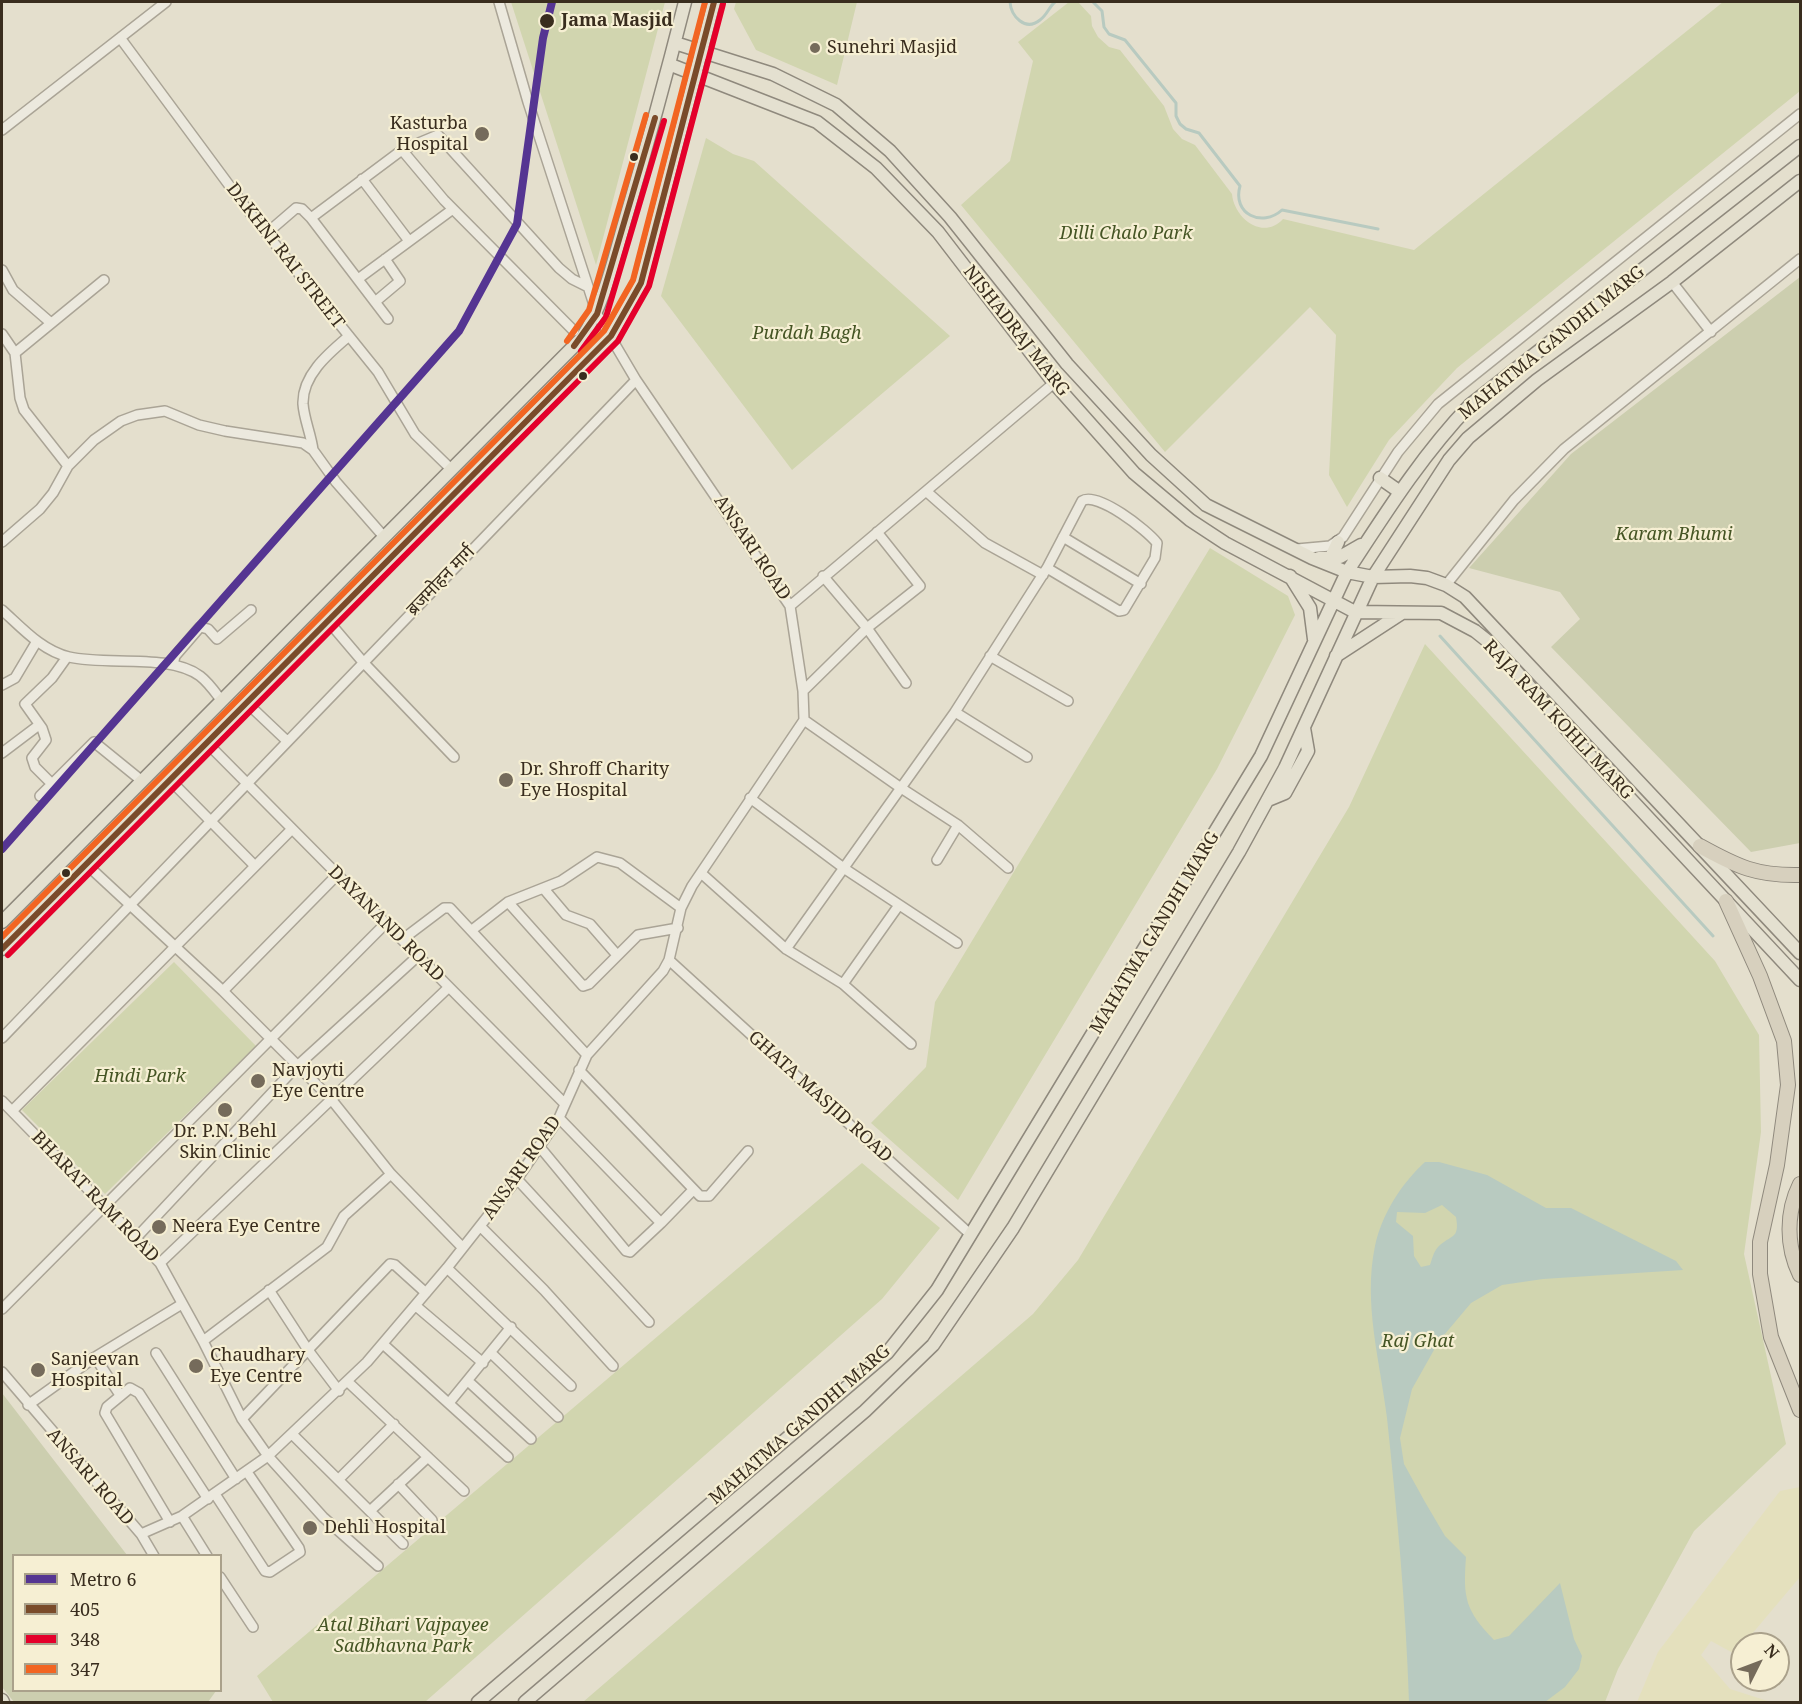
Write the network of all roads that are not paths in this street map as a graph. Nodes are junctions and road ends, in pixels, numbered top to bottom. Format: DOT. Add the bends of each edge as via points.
graph roads {
  1 [pos="166,2"];
  2 [pos="499,2"];
  3 [pos="685,2"];
  4 [pos="714,2"];
  5 [pos="121,39"];
  6 [pos="675,43"];
  7 [pos="700,50"];
  8 [pos="671,65"];
  9 [pos="693,75"];
  10 [pos="1800,114"];
  11 [pos="2,130"];
  12 [pos="1800,147"];
  13 [pos="402,150"];
  14 [pos="362,179"];
  15 [pos="1800,181"];
  16 [pos="453,209"];
  17 [pos="311,218"];
  18 [pos="267,233"];
  19 [pos="409,241"];
  20 [pos="385,259"];
  21 [pos="1800,260"];
  22 [pos="2,270"];
  23 [pos="358,279"];
  24 [pos="104,280"];
  25 [pos="1672,282"];
  26 [pos="586,286"];
  27 [pos="375,302"];
  28 [pos="597,314"];
  29 [pos="388,319"];
  30 [pos="51,323"];
  31 [pos="574,331"];
  32 [pos="1711,332"];
  33 [pos="2,334"];
  34 [pos="349,336"];
  35 [pos="611,336"];
  36 [pos="15,353"];
  37 [pos="636,380"];
  38 [pos="1054,383"];
  39 [pos="313,450"];
  40 [pos="68,466"];
  41 [pos="452,470"];
  42 [pos="1380,478"];
  43 [pos="927,492"];
  44 [pos="1400,492"];
  45 [pos="877,532"];
  46 [pos="1063,537"];
  47 [pos="385,538"];
  48 [pos="2,542"];
  49 [pos="1338,542"];
  50 [pos="1363,544"];
  51 [pos="1295,549"];
  52 [pos="1312,558"];
  53 [pos="1330,559"];
  54 [pos="1045,571"];
  55 [pos="1347,572"];
  56 [pos="823,576"];
  57 [pos="1290,576"];
  58 [pos="1373,577"];
  59 [pos="1141,584"];
  60 [pos="1446,585"];
  61 [pos="1333,599"];
  62 [pos="790,606"];
  63 [pos="2,610"];
  64 [pos="251,610"];
  65 [pos="1355,612"];
  66 [pos="1403,612"];
  67 [pos="329,622"];
  68 [pos="867,628"];
  69 [pos="1314,640"];
  70 [pos="37,641"];
  71 [pos="990,656"];
  72 [pos="1336,656"];
  73 [pos="68,657"];
  74 [pos="363,662"];
  75 [pos="173,665"];
  76 [pos="906,683"];
  77 [pos="2,685"];
  78 [pos="803,691"];
  79 [pos="221,700"];
  80 [pos="1068,701"];
  81 [pos="248,704"];
  82 [pos="955,712"];
  83 [pos="804,720"];
  84 [pos="39,725"];
  85 [pos="287,741"];
  86 [pos="208,744"];
  87 [pos="2,753"];
  88 [pos="454,757"];
  89 [pos="1027,757"];
  90 [pos="142,781"];
  91 [pos="171,781"];
  92 [pos="247,783"];
  93 [pos="52,784"];
  94 [pos="901,788"];
  95 [pos="40,796"];
  96 [pos="750,798"];
  97 [pos="212,821"];
  98 [pos="958,825"];
  99 [pos="292,829"];
  100 [pos="1700,846"];
  101 [pos="937,860"];
  102 [pos="86,864"];
  103 [pos="255,866"];
  104 [pos="1008,868"];
  105 [pos="845,869"];
  106 [pos="700,873"];
  107 [pos="338,874"];
  108 [pos="1800,874"];
  109 [pos="544,889"];
  110 [pos="1726,901"];
  111 [pos="508,902"];
  112 [pos="130,904"];
  113 [pos="899,905"];
  114 [pos="681,908"];
  115 [pos="2,922"];
  116 [pos="386,923"];
  117 [pos="678,928"];
  118 [pos="472,930"];
  119 [pos="403,939"];
  120 [pos="957,943"];
  121 [pos="176,948"];
  122 [pos="786,949"];
  123 [pos="2,950"];
  124 [pos="1800,952"];
  125 [pos="617,955"];
  126 [pos="418,956"];
  127 [pos="669,960"];
  128 [pos="1800,980"];
  129 [pos="843,984"];
  130 [pos="449,987"];
  131 [pos="223,992"];
  132 [pos="2,1038"];
  133 [pos="271,1039"];
  134 [pos="911,1044"];
  135 [pos="587,1055"];
  136 [pos="296,1066"];
  137 [pos="579,1070"];
  138 [pos="331,1099"];
  139 [pos="2,1101"];
  140 [pos="564,1103"];
  141 [pos="12,1111"];
  142 [pos="560,1118"];
  143 [pos="539,1146"];
  144 [pos="748,1151"];
  145 [pos="391,1174"];
  146 [pos="517,1179"];
  147 [pos="1800,1184"];
  148 [pos="693,1190"];
  149 [pos="105,1205"];
  150 [pos="661,1223"];
  151 [pos="480,1226"];
  152 [pos="970,1235"];
  153 [pos="136,1238"];
  154 [pos="462,1247"];
  155 [pos="160,1263"];
  156 [pos="447,1268"];
  157 [pos="1800,1275"];
  158 [pos="269,1290"];
  159 [pos="426,1293"];
  160 [pos="182,1304"];
  161 [pos="416,1306"];
  162 [pos="2,1309"];
  163 [pos="649,1322"];
  164 [pos="511,1327"];
  165 [pos="203,1341"];
  166 [pos="383,1344"];
  167 [pos="308,1350"];
  168 [pos="156,1353"];
  169 [pos="490,1353"];
  170 [pos="95,1357"];
  171 [pos="483,1363"];
  172 [pos="613,1366"];
  173 [pos="2,1372"];
  174 [pos="348,1382"];
  175 [pos="468,1382"];
  176 [pos="571,1386"];
  177 [pos="339,1391"];
  178 [pos="120,1395"];
  179 [pos="449,1403"];
  180 [pos="28,1405"];
  181 [pos="1800,1410"];
  182 [pos="558,1417"];
  183 [pos="242,1419"];
  184 [pos="394,1424"];
  185 [pos="292,1434"];
  186 [pos="531,1439"];
  187 [pos="268,1456"];
  188 [pos="428,1457"];
  189 [pos="508,1457"];
  190 [pos="247,1472"];
  191 [pos="236,1479"];
  192 [pos="339,1479"];
  193 [pos="398,1484"];
  194 [pos="464,1491"];
  195 [pos="211,1497"];
  196 [pos="371,1510"];
  197 [pos="182,1516"];
  198 [pos="432,1520"];
  199 [pos="170,1522"];
  200 [pos="141,1534"];
  201 [pos="403,1544"];
  202 [pos="153,1554"];
  203 [pos="206,1554"];
  204 [pos="378,1566"];
  205 [pos="222,1580"];
  206 [pos="253,1627"];
  207 [pos="478,1702"];
  208 [pos="525,1702"];
  1 -- 5 [label="street"];
  2 -- 26 [label="street, ANSARI ROAD"];
  3 -- 6 [label="main road"];
  4 -- 7 [label="main road"];
  5 -- 11 [label="street"];
  5 -- 18 [label="street, DAKHNI RAI STREET"];
  6 -- 7 [label="main road, NISHADRAJ MARG"];
  6 -- 8 [label="main road"];
  7 -- 9 [label="main road"];
  7 -- 51 [label="main road, NISHADRAJ MARG" via="773,74 836,105 890,151 1067,364 1151,455 1206,505"];
  8 -- 9 [label="main road, NISHADRAJ MARG"];
  8 -- 28 [label="main road"];
  9 -- 35 [label="main road" via="641,283"];
  9 -- 38 [label="main road, NISHADRAJ MARG" via="817,122 876,168 938,232"];
  10 -- 42 [label="street" via="1438,404"];
  12 -- 44 [label="main road, MAHATMA GANDHI MARG" via="1470,405 1432,447"];
  13 -- 14 [label="street"];
  13 -- 16 [label="street"];
  13 -- 26 [label="street" via="438,135 559,268"];
  14 -- 17 [label="street"];
  14 -- 19 [label="street"];
  15 -- 25 [label="main road, MAHATMA GANDHI MARG"];
  16 -- 19 [label="street"];
  16 -- 31 [label="street"];
  17 -- 18 [label="street" via="302,208 296,208"];
  17 -- 23 [label="street"];
  18 -- 34 [label="street, DAKHNI RAI STREET"];
  19 -- 20 [label="street"];
  20 -- 23 [label="street"];
  20 -- 27 [label="street" via="400,281"];
  21 -- 32 [label="street"];
  22 -- 30 [label="street" via="13,290"];
  23 -- 27 [label="street"];
  24 -- 30 [label="street"];
  25 -- 32 [label="street"];
  25 -- 58 [label="main road, MAHATMA GANDHI MARG" via="1537,380 1468,438 1449,460"];
  26 -- 28 [label="street, ANSARI ROAD"];
  27 -- 29 [label="street"];
  28 -- 35 [label="street, ANSARI ROAD"];
  28 -- 41 [label="main road" via="582,338"];
  30 -- 36 [label="street"];
  32 -- 60 [label="street" via="1564,449 1514,500"];
  33 -- 36 [label="street"];
  34 -- 39 [label="street" via="318,363 305,395 303,406"];
  34 -- 41 [label="street, DAKHNI RAI STREET" via="382,379 415,434"];
  35 -- 37 [label="street, ANSARI ROAD"];
  35 -- 67 [label="main road"];
  36 -- 40 [label="street" via="24,410"];
  37 -- 62 [label="street, ANSARI ROAD"];
  37 -- 74 [label="street, ब्रजमोहन मार्ग"];
  38 -- 43 [label="street"];
  38 -- 57 [label="main road, NISHADRAJ MARG" via="1134,473 1190,520"];
  39 -- 40 [label="street" via="294,440 225,431 165,411 151,411 107,429"];
  39 -- 47 [label="street"];
  40 -- 48 [label="street" via="40,509"];
  41 -- 47 [label="main road"];
  42 -- 44 [label="main road"];
  42 -- 49 [label="street"];
  43 -- 45 [label="street"];
  43 -- 54 [label="street" via="986,543"];
  44 -- 50 [label="main road, MAHATMA GANDHI MARG"];
  45 -- 56 [label="street"];
  45 -- 68 [label="street" via="920,586"];
  46 -- 54 [label="street"];
  46 -- 59 [label="street"];
  46 -- 59 [label="street" via="1082,501 1092,498 1110,507 1157,543 1155,558"];
  47 -- 79 [label="main road"];
  49 -- 51 [label="street" via="1316,549"];
  49 -- 53 [label="main road"];
  50 -- 53 [label="main road" via="1347,555"];
  50 -- 55 [label="main road, MAHATMA GANDHI MARG"];
  51 -- 52 [label="main road, NISHADRAJ MARG"];
  52 -- 53 [label="main road"];
  52 -- 55 [label="main road, NISHADRAJ MARG"];
  54 -- 59 [label="street" via="1119,611 1128,607"];
  54 -- 71 [label="street"];
  55 -- 58 [label="main road, RAJA RAM KOHLI MARG"];
  55 -- 61 [label="main road, MAHATMA GANDHI MARG"];
  56 -- 62 [label="street"];
  56 -- 68 [label="street"];
  57 -- 61 [label="main road, NISHADRAJ MARG"];
  57 -- 69 [label="main road" via="1310,608"];
  58 -- 60 [label="main road, RAJA RAM KOHLI MARG" via="1410,576"];
  58 -- 65 [label="main road, MAHATMA GANDHI MARG"];
  60 -- 100 [label="main road, RAJA RAM KOHLI MARG" via="1484,613"];
  61 -- 65 [label="main road, NISHADRAJ MARG"];
  61 -- 69 [label="main road, MAHATMA GANDHI MARG"];
  62 -- 78 [label="street, ANSARI ROAD"];
  63 -- 70 [label="street"];
  64 -- 75 [label="street" via="217,639 200,627 175,656"];
  65 -- 66 [label="main road, RAJA RAM KOHLI MARG"];
  65 -- 72 [label="main road, MAHATMA GANDHI MARG"];
  66 -- 72 [label="main road"];
  66 -- 110 [label="main road, RAJA RAM KOHLI MARG" via="1441,613 1495,647"];
  67 -- 74 [label="street"];
  67 -- 81 [label="main road"];
  68 -- 76 [label="street"];
  68 -- 78 [label="street"];
  69 -- 152 [label="main road, MAHATMA GANDHI MARG" via="1262,756"];
  70 -- 73 [label="street"];
  70 -- 77 [label="street" via="15,678"];
  71 -- 80 [label="street"];
  71 -- 82 [label="street"];
  72 -- 208 [label="main road, MAHATMA GANDHI MARG" via="1268,800 1013,1228 933,1345 865,1411"];
  73 -- 75 [label="street"];
  73 -- 84 [label="street" via="25,704"];
  74 -- 85 [label="street, ब्रजमोहन मार्ग"];
  74 -- 88 [label="street"];
  75 -- 79 [label="street" via="201,677"];
  78 -- 83 [label="street, ANSARI ROAD"];
  79 -- 90 [label="main road"];
  81 -- 85 [label="street"];
  81 -- 86 [label="main road"];
  82 -- 89 [label="street"];
  82 -- 94 [label="street"];
  83 -- 94 [label="street"];
  83 -- 96 [label="street, ANSARI ROAD"];
  84 -- 87 [label="street"];
  84 -- 93 [label="street" via="46,741 32,758 35,767"];
  85 -- 92 [label="street, ब्रजमोहन मार्ग"];
  86 -- 91 [label="main road"];
  86 -- 92 [label="street, DAYANAND ROAD"];
  90 -- 93 [label="street" via="94,742"];
  90 -- 115 [label="main road"];
  91 -- 97 [label="street"];
  91 -- 102 [label="main road"];
  92 -- 97 [label="street, ब्रजमोहन मार्ग"];
  92 -- 99 [label="street, DAYANAND ROAD"];
  93 -- 95 [label="street"];
  94 -- 98 [label="street"];
  94 -- 105 [label="street"];
  96 -- 105 [label="street"];
  96 -- 106 [label="street, ANSARI ROAD"];
  97 -- 103 [label="street"];
  97 -- 112 [label="street, ब्रजमोहन मार्ग"];
  98 -- 101 [label="street"];
  98 -- 104 [label="street"];
  99 -- 103 [label="street"];
  99 -- 107 [label="street, DAYANAND ROAD"];
  100 -- 108 [label="highway" via="1738,867 1773,875"];
  100 -- 124 [label="main road, RAJA RAM KOHLI MARG"];
  102 -- 112 [label="street"];
  102 -- 123 [label="main road"];
  103 -- 121 [label="street"];
  105 -- 113 [label="street"];
  105 -- 122 [label="street"];
  106 -- 114 [label="street, ANSARI ROAD"];
  106 -- 122 [label="street"];
  107 -- 116 [label="street, DAYANAND ROAD"];
  107 -- 131 [label="street"];
  109 -- 111 [label="street"];
  109 -- 114 [label="street" via="602,857 620,863"];
  109 -- 125 [label="street" via="566,915 590,924"];
  110 -- 128 [label="main road, RAJA RAM KOHLI MARG"];
  110 -- 181 [label="highway" via="1784,1041 1788,1085 1760,1242 1760,1274 1771,1337"];
  111 -- 118 [label="street"];
  111 -- 125 [label="street" via="583,986"];
  112 -- 121 [label="street"];
  112 -- 132 [label="street, ब्रजमोहन मार्ग"];
  113 -- 120 [label="street"];
  113 -- 129 [label="street"];
  114 -- 117 [label="street, ANSARI ROAD"];
  116 -- 119 [label="street, DAYANAND ROAD"];
  116 -- 133 [label="street"];
  117 -- 125 [label="street" via="638,936"];
  117 -- 127 [label="street, ANSARI ROAD"];
  118 -- 119 [label="street" via="447,907"];
  118 -- 135 [label="street"];
  119 -- 126 [label="street, DAYANAND ROAD"];
  121 -- 131 [label="street"];
  121 -- 141 [label="street"];
  122 -- 129 [label="street"];
  126 -- 130 [label="street, DAYANAND ROAD"];
  126 -- 136 [label="street"];
  127 -- 135 [label="street, ANSARI ROAD" via="655,981"];
  127 -- 152 [label="street, GHATA MASJID ROAD"];
  129 -- 134 [label="street"];
  130 -- 138 [label="street"];
  130 -- 140 [label="street, DAYANAND ROAD"];
  131 -- 133 [label="street"];
  133 -- 136 [label="street"];
  133 -- 149 [label="street"];
  135 -- 137 [label="street, ANSARI ROAD"];
  136 -- 138 [label="street"];
  136 -- 153 [label="street"];
  137 -- 140 [label="street, ANSARI ROAD"];
  137 -- 148 [label="street"];
  138 -- 145 [label="street"];
  138 -- 155 [label="street"];
  139 -- 141 [label="street, BHARAT RAM ROAD"];
  140 -- 142 [label="street, ANSARI ROAD"];
  141 -- 149 [label="street, BHARAT RAM ROAD"];
  142 -- 143 [label="street, ANSARI ROAD"];
  142 -- 150 [label="street"];
  143 -- 146 [label="street, ANSARI ROAD"];
  143 -- 150 [label="street" via="626,1251 630,1252"];
  144 -- 148 [label="street" via="709,1196 700,1196"];
  145 -- 154 [label="street"];
  145 -- 158 [label="street" via="344,1216 327,1247"];
  146 -- 151 [label="street, ANSARI ROAD"];
  146 -- 163 [label="street"];
  147 -- 157 [label="highway" via="1789,1234"];
  148 -- 150 [label="street"];
  149 -- 153 [label="street, BHARAT RAM ROAD"];
  149 -- 162 [label="street"];
  151 -- 154 [label="street, ANSARI ROAD"];
  151 -- 172 [label="street"];
  152 -- 207 [label="main road, MAHATMA GANDHI MARG" via="937,1290 887,1353"];
  153 -- 155 [label="street, BHARAT RAM ROAD"];
  154 -- 156 [label="street, ANSARI ROAD"];
  155 -- 160 [label="street, BHARAT RAM ROAD"];
  156 -- 159 [label="street, ANSARI ROAD"];
  156 -- 164 [label="street"];
  158 -- 165 [label="street"];
  158 -- 167 [label="street"];
  159 -- 161 [label="street, ANSARI ROAD"];
  159 -- 167 [label="street" via="390,1264"];
  160 -- 165 [label="street, BHARAT RAM ROAD"];
  160 -- 170 [label="street"];
  161 -- 166 [label="street, ANSARI ROAD"];
  161 -- 171 [label="street"];
  164 -- 169 [label="street"];
  164 -- 176 [label="street"];
  165 -- 183 [label="street, BHARAT RAM ROAD"];
  166 -- 174 [label="street, ANSARI ROAD"];
  166 -- 179 [label="street"];
  167 -- 177 [label="street"];
  167 -- 183 [label="street"];
  168 -- 191 [label="street"];
  169 -- 171 [label="street"];
  169 -- 182 [label="street"];
  170 -- 178 [label="street"];
  170 -- 180 [label="street"];
  171 -- 175 [label="street"];
  173 -- 180 [label="street, ANSARI ROAD"];
  174 -- 177 [label="street, ANSARI ROAD"];
  174 -- 184 [label="street"];
  175 -- 179 [label="street"];
  175 -- 186 [label="street"];
  177 -- 185 [label="street, ANSARI ROAD"];
  178 -- 195 [label="street" via="135,1389"];
  178 -- 199 [label="street" via="105,1413"];
  179 -- 189 [label="street"];
  180 -- 200 [label="street, ANSARI ROAD"];
  183 -- 187 [label="street, BHARAT RAM ROAD"];
  184 -- 188 [label="street"];
  184 -- 192 [label="street"];
  185 -- 187 [label="street, ANSARI ROAD"];
  185 -- 192 [label="street"];
  187 -- 190 [label="street, ANSARI ROAD"];
  187 -- 204 [label="street, BHARAT RAM ROAD" via="323,1517"];
  188 -- 193 [label="street"];
  188 -- 194 [label="street"];
  190 -- 191 [label="street, ANSARI ROAD"];
  190 -- 195 [label="street" via="300,1552 270,1572 265,1571"];
  191 -- 195 [label="street, ANSARI ROAD"];
  192 -- 196 [label="street"];
  193 -- 196 [label="street"];
  193 -- 198 [label="street"];
  195 -- 197 [label="street, ANSARI ROAD"];
  196 -- 201 [label="street"];
  197 -- 199 [label="street, ANSARI ROAD"];
  197 -- 203 [label="street"];
  199 -- 200 [label="street, ANSARI ROAD"];
  200 -- 202 [label="street"];
  205 -- 206 [label="street"];
}
